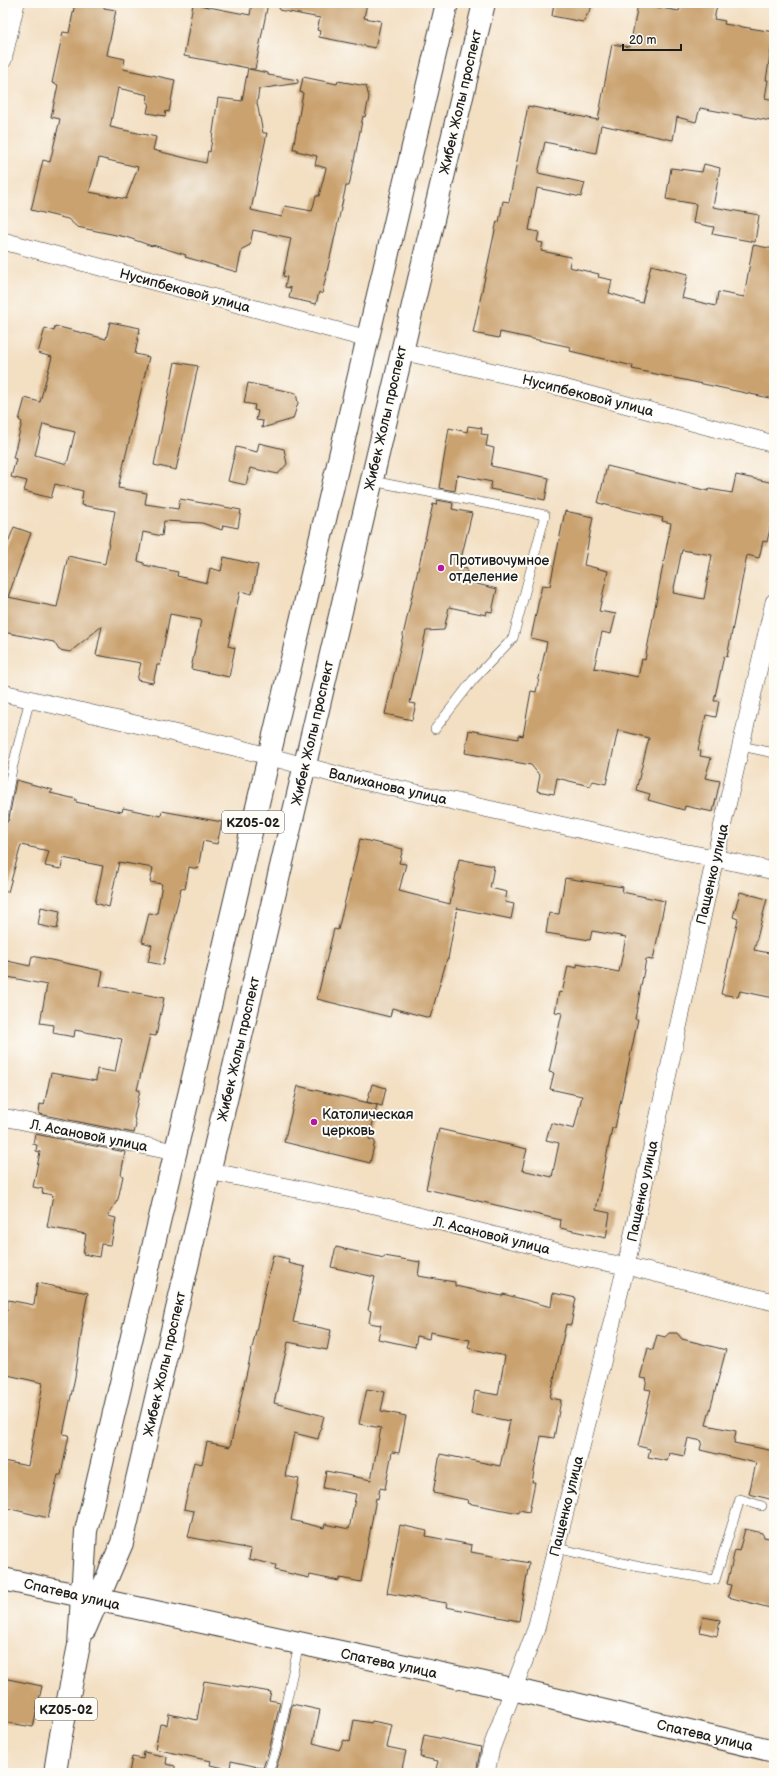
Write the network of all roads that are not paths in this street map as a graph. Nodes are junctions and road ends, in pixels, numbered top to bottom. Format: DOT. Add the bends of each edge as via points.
graph roads {
  1 [pos="16,3"];
  2 [pos="447,3"];
  3 [pos="484,3"];
  4 [pos="3,60"];
  5 [pos="3,241"];
  6 [pos="368,339"];
  7 [pos="401,351"];
  8 [pos="774,444"];
  9 [pos="371,480"];
  10 [pos="774,602"];
  11 [pos="3,693"];
  12 [pos="30,699"];
  13 [pos="435,729"];
  14 [pos="741,746"];
  15 [pos="774,754"];
  16 [pos="269,756"];
  17 [pos="304,766"];
  18 [pos="3,818"];
  19 [pos="715,858"];
  20 [pos="774,871"];
  21 [pos="3,1117"];
  22 [pos="175,1152"];
  23 [pos="209,1171"];
  24 [pos="626,1266"];
  25 [pos="774,1302"];
  26 [pos="762,1506"];
  27 [pos="556,1548"];
  28 [pos="3,1578"];
  29 [pos="90,1598"];
  30 [pos="299,1644"];
  31 [pos="512,1689"];
  32 [pos="774,1751"];
  33 [pos="55,1773"];
  34 [pos="268,1773"];
  35 [pos="486,1773"];
  1 -- 4 [label="street"];
  2 -- 6 [label="main road, Жибек Жолы проспект / KZ05-02"];
  3 -- 7 [label="main road, Жибек Жолы проспект / KZ05-02"];
  5 -- 6 [label="street, Нусипбековой улица"];
  6 -- 16 [label="main road, Жибек Жолы проспект / KZ05-02"];
  7 -- 8 [label="street, Нусипбековой улица" via="556,386"];
  7 -- 9 [label="main road, Жибек Жолы проспект / KZ05-02"];
  9 -- 13 [label="lane" via="545,515 513,638 473,680"];
  9 -- 17 [label="main road, Жибек Жолы проспект / KZ05-02"];
  10 -- 14 [label="street, Пащенко улица"];
  11 -- 12 [label="street, Валиханова улица"];
  12 -- 16 [label="street, Валиханова улица"];
  12 -- 18 [label="lane" via="12,769"];
  14 -- 15 [label="lane"];
  14 -- 19 [label="street, Пащенко улица"];
  16 -- 17 [label="street, Валиханова улица"];
  16 -- 22 [label="main road, Жибек Жолы проспект / KZ05-02"];
  17 -- 19 [label="street, Валиханова улица"];
  17 -- 23 [label="main road, Жибек Жолы проспект / KZ05-02"];
  19 -- 20 [label="street, Валиханова улица"];
  19 -- 24 [label="street, Пащенко улица"];
  21 -- 22 [label="street, Л. Асановой улица"];
  22 -- 29 [label="main road, Жибек Жолы проспект / KZ05-02" via="86,1531"];
  23 -- 24 [label="street, Л. Асановой улица" via="378,1206 582,1258"];
  23 -- 29 [label="main road, Жибек Жолы проспект / KZ05-02" via="122,1543"];
  24 -- 25 [label="street, Л. Асановой улица"];
  24 -- 27 [label="street, Пащенко улица"];
  26 -- 27 [label="lane" via="740,1499 715,1580 640,1567"];
  27 -- 31 [label="street, Пащенко улица" via="536,1629"];
  28 -- 29 [label="main road, Спатева улица"];
  29 -- 30 [label="main road, Спатева улица"];
  29 -- 33 [label="main road, Жибек Жолы проспект / KZ05-02"];
  30 -- 31 [label="main road, Спатева улица"];
  30 -- 34 [label="lane" via="276,1749"];
  31 -- 32 [label="main road, Спатева улица"];
  31 -- 35 [label="street, Пащенко улица" via="491,1749"];
}
